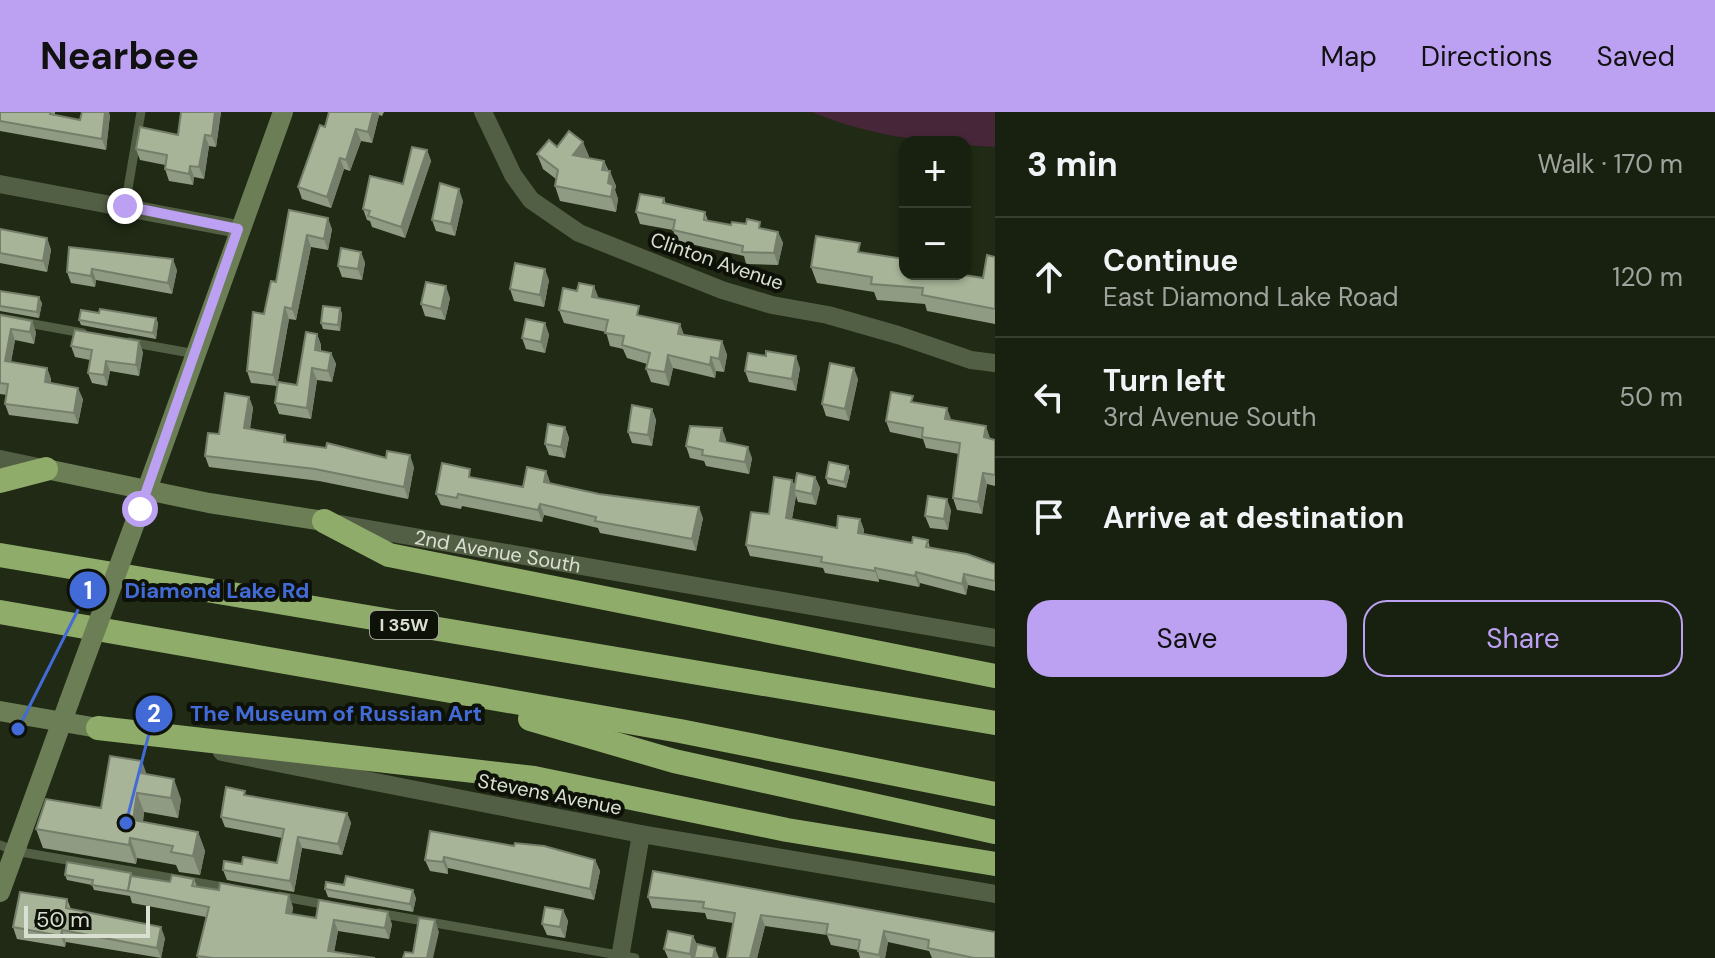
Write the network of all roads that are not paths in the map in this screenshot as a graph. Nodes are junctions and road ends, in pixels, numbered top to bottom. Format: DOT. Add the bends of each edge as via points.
graph roads {
  1 [pos="141,112"];
  2 [pos="283,112"];
  3 [pos="483,112"];
  4 [pos="0,184"];
  5 [pos="125,206"];
  6 [pos="238,229"];
  7 [pos="0,318"];
  8 [pos="88,334"];
  9 [pos="117,340"];
  10 [pos="196,354"];
  11 [pos="995,363"];
  12 [pos="0,459"];
  13 [pos="46,469"];
  14 [pos="0,481"];
  15 [pos="143,500"];
  16 [pos="324,521"];
  17 [pos="0,555"];
  18 [pos="0,612"];
  19 [pos="995,638"];
  20 [pos="995,676"];
  21 [pos="416,686"];
  22 [pos="0,711"];
  23 [pos="62,722"];
  24 [pos="995,723"];
  25 [pos="98,728"];
  26 [pos="995,794"];
  27 [pos="995,832"];
  28 [pos="641,834"];
  29 [pos="8,848"];
  30 [pos="995,864"];
  31 [pos="236,889"];
  32 [pos="0,892"];
  33 [pos="267,894"];
  34 [pos="995,894"];
  35 [pos="344,908"];
  36 [pos="359,910"];
  37 [pos="625,957"];
  1 -- 5 [label="lane"];
  2 -- 6 [label="street"];
  3 -- 11 [label="street, Clinton Avenue" via="531,200 579,233 747,298 828,315"];
  4 -- 5 [label="street"];
  5 -- 6 [label="street"];
  6 -- 10 [label="street"];
  7 -- 8 [label="lane"];
  9 -- 10 [label="lane"];
  10 -- 15 [label="street"];
  12 -- 13 [label="street, 2nd Avenue South"];
  13 -- 14 [label="highway"];
  13 -- 15 [label="street, 2nd Avenue South"];
  15 -- 16 [label="street, 2nd Avenue South"];
  15 -- 23 [label="street, bridge"];
  16 -- 19 [label="street, 2nd Avenue South"];
  16 -- 20 [label="highway" via="389,555"];
  17 -- 24 [label="highway, I 35W"];
  18 -- 21 [label="highway"];
  21 -- 26 [label="highway" via="680,731"];
  21 -- 27 [label="highway" via="674,761"];
  22 -- 23 [label="street"];
  23 -- 25 [label="street"];
  23 -- 29 [label="street"];
  25 -- 28 [label="street, Stevens Avenue"];
  25 -- 30 [label="highway" via="534,778 787,830"];
  28 -- 34 [label="street, Stevens Avenue"];
  28 -- 37 [label="street"];
  29 -- 31 [label="lane"];
  29 -- 32 [label="street"];
  33 -- 35 [label="lane"];
  36 -- 37 [label="lane"];
}
